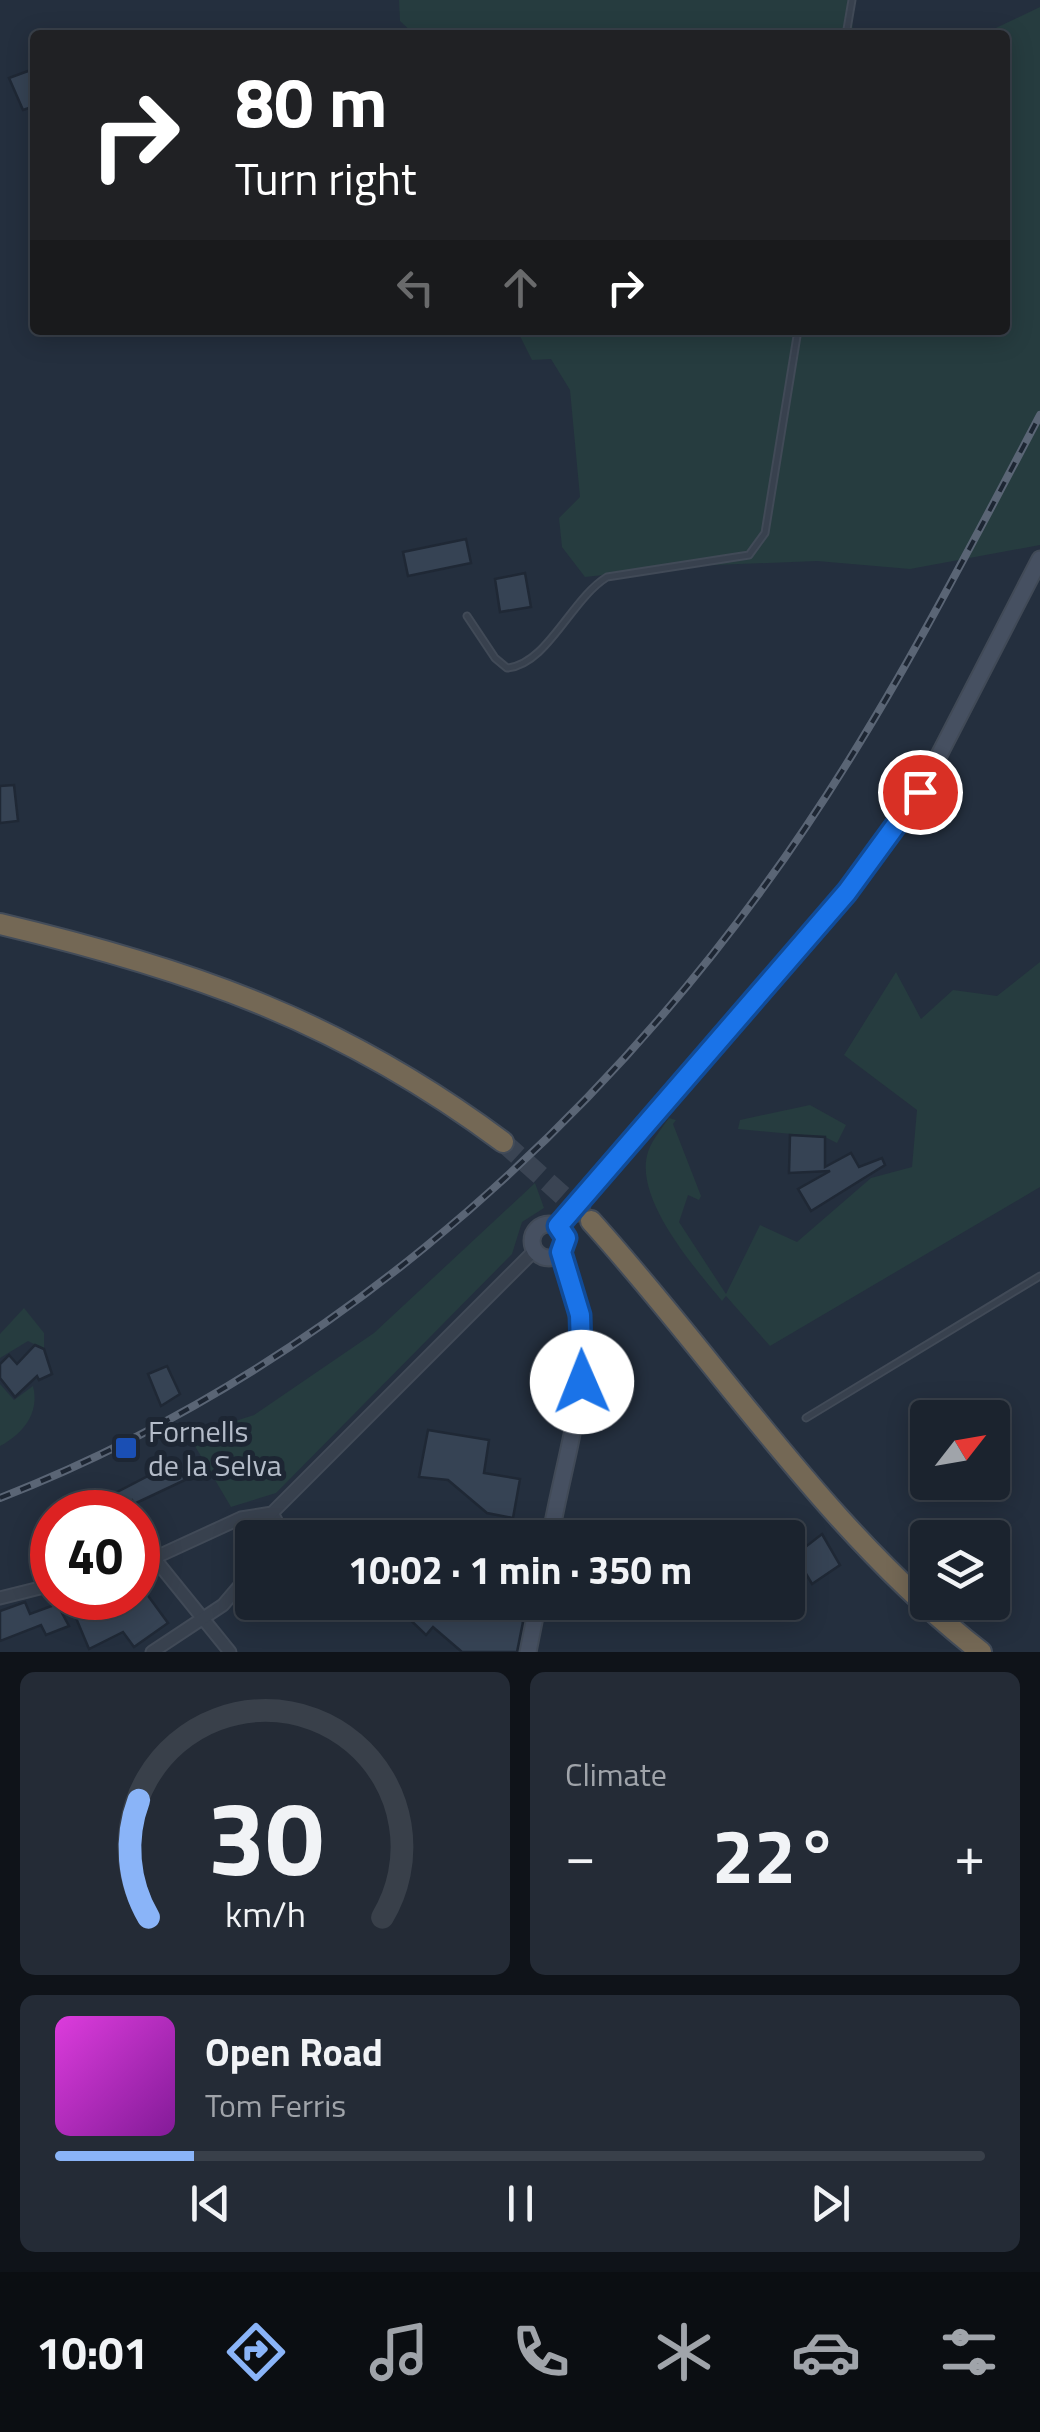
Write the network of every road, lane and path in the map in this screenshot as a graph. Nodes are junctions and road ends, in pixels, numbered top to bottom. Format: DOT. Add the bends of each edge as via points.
graph roads {
  1 [pos="852,0"];
  2 [pos="847,30"];
  3 [pos="797,335"];
  4 [pos="1040,559"];
  5 [pos="468,616"];
  6 [pos="0,924"];
  7 [pos="503,1142"];
  8 [pos="591,1221"];
  9 [pos="558,1226"];
  10 [pos="535,1250"];
  11 [pos="561,1252"];
  12 [pos="1040,1276"];
  13 [pos="806,1418"];
  14 [pos="272,1513"];
  15 [pos="276,1520"];
  16 [pos="554,1520"];
  17 [pos="160,1555"];
  18 [pos="160,1565"];
  19 [pos="235,1588"];
  20 [pos="30,1590"];
  21 [pos="0,1598"];
  22 [pos="204,1620"];
  23 [pos="534,1620"];
  24 [pos="152,1652"];
  25 [pos="230,1652"];
  26 [pos="528,1652"];
  27 [pos="981,1652"];
  1 -- 2 [label="lane"];
  3 -- 5 [label="lane" via="765,533 749,555 606,577 518,667 495,658"];
  4 -- 9 [label="street" via="920,792 847,892"];
  6 -- 7 [label="highway" via="200,980 301,1019 404,1072"];
  8 -- 27 [label="highway" via="836,1514 901,1583"];
  9 -- 10 [label="street" via="536,1229"];
  9 -- 11 [label="street" via="566,1238"];
  10 -- 11 [label="street" via="547,1258"];
  10 -- 14 [label="street"];
  11 -- 16 [label="street" via="584,1352"];
  12 -- 13 [label="lane"];
  14 -- 15 [label="street"];
  14 -- 17 [label="street" via="241,1518"];
  18 -- 22 [label="street"];
  19 -- 22 [label="street"];
  20 -- 21 [label="street"];
  22 -- 24 [label="street"];
  22 -- 25 [label="street"];
  23 -- 26 [label="street"];
}
